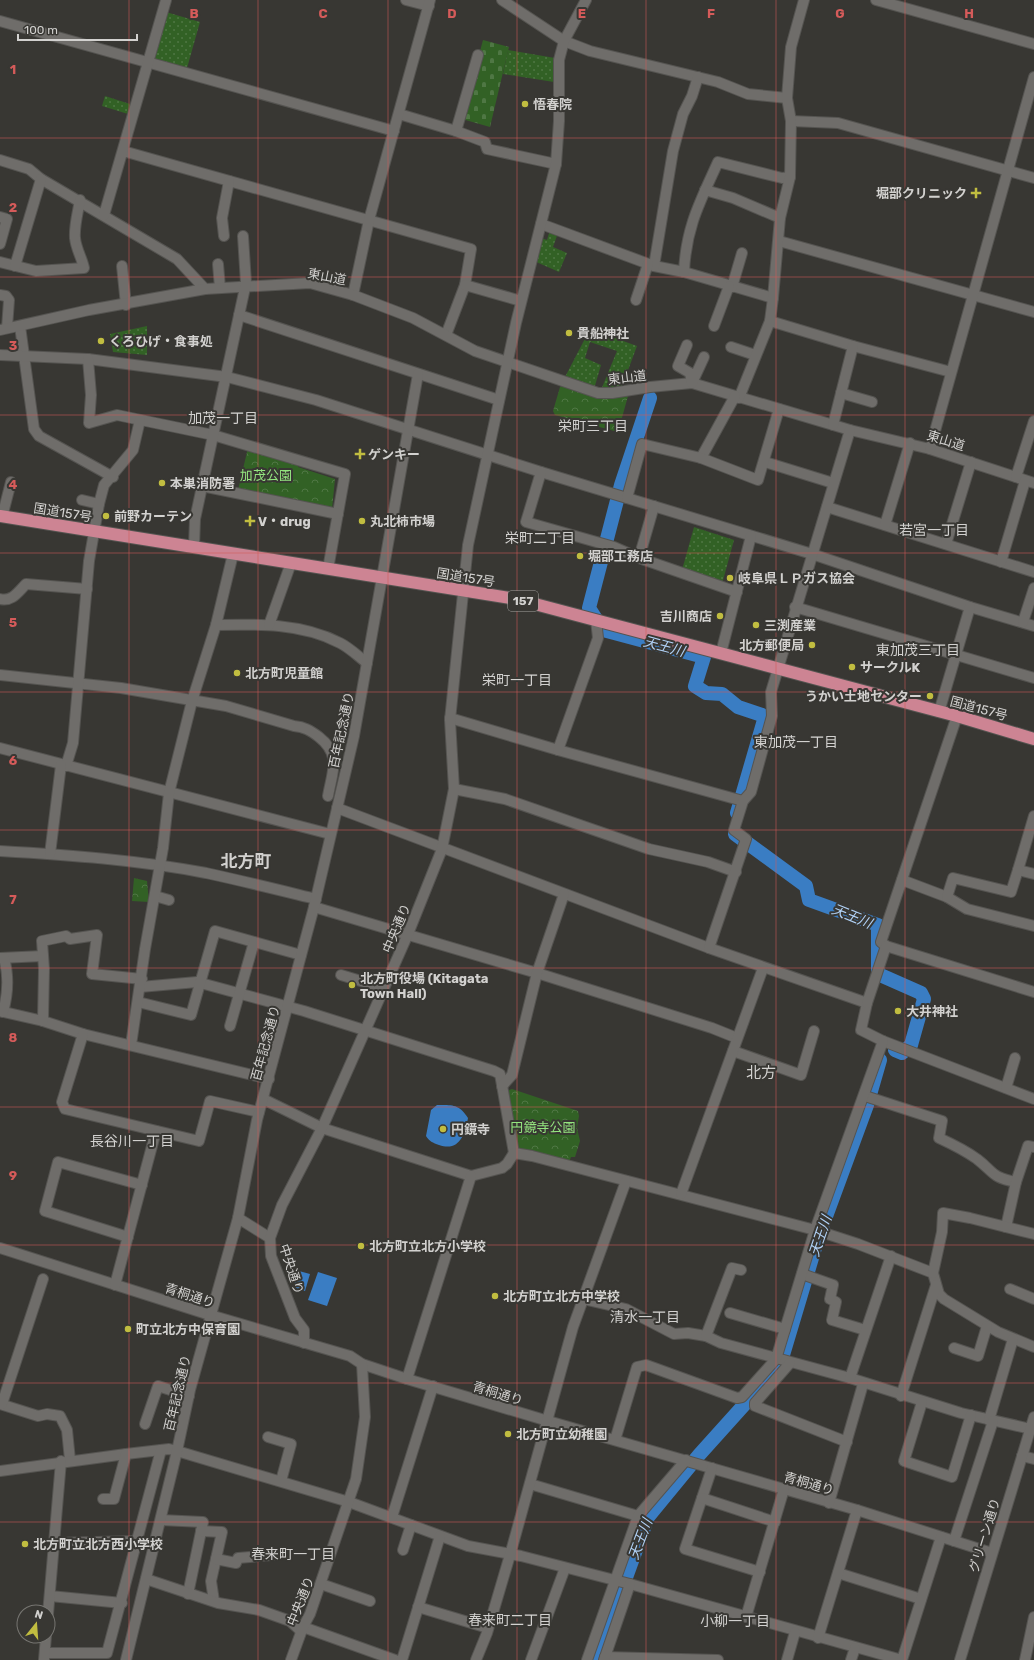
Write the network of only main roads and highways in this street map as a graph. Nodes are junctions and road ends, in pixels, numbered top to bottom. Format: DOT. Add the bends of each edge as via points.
graph roads {
  1 [pos="1,517"];
  2 [pos="1034,739"];
  1 -- 2 [label="highway, 国道157号 / 157" via="516,599 957,716"];
}
